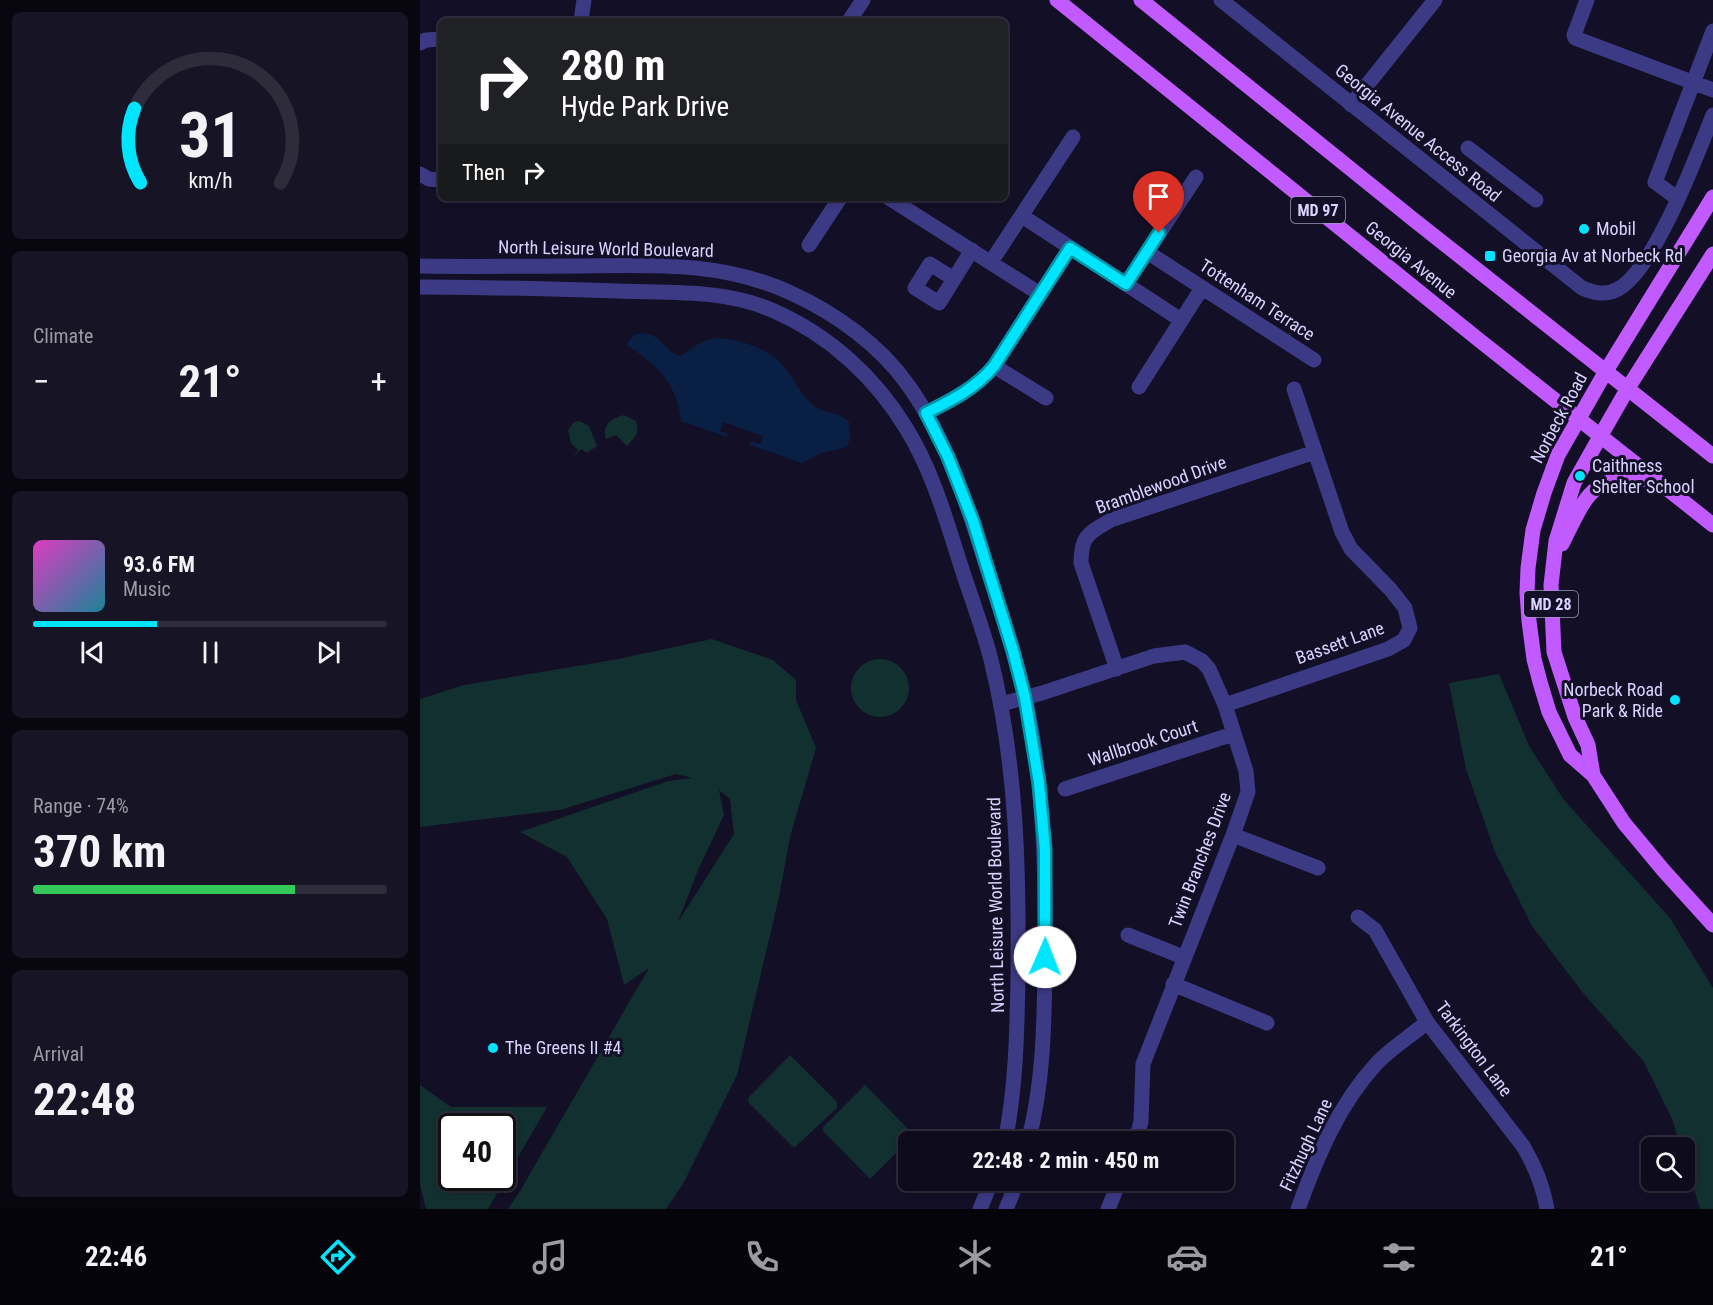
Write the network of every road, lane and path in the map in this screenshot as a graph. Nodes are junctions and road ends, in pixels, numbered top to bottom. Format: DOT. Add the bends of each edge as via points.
graph roads {
  1 [pos="584,0"];
  2 [pos="863,0"];
  3 [pos="1057,0"];
  4 [pos="1141,0"];
  5 [pos="1221,0"];
  6 [pos="1436,0"];
  7 [pos="1587,0"];
  8 [pos="581,18"];
  9 [pos="851,18"];
  10 [pos="1713,31"];
  11 [pos="438,39"];
  12 [pos="420,43"];
  13 [pos="1694,82"];
  14 [pos="1713,90"];
  15 [pos="1351,105"];
  16 [pos="1713,115"];
  17 [pos="1073,136"];
  18 [pos="1468,148"];
  19 [pos="420,174"];
  20 [pos="1196,177"];
  21 [pos="438,180"];
  22 [pos="1713,197"];
  23 [pos="1678,199"];
  24 [pos="1536,200"];
  25 [pos="838,201"];
  26 [pos="894,201"];
  27 [pos="1022,216"];
  28 [pos="809,245"];
  29 [pos="1070,248"];
  30 [pos="972,250"];
  31 [pos="1147,252"];
  32 [pos="1713,254"];
  33 [pos="991,262"];
  34 [pos="420,266"];
  35 [pos="954,279"];
  36 [pos="1126,284"];
  37 [pos="420,287"];
  38 [pos="1202,288"];
  39 [pos="1040,294"];
  40 [pos="1181,320"];
  41 [pos="1314,360"];
  42 [pos="994,366"];
  43 [pos="1606,371"];
  44 [pos="1139,387"];
  45 [pos="1628,388"];
  46 [pos="1294,389"];
  47 [pos="1046,398"];
  48 [pos="926,413"];
  49 [pos="1578,419"];
  50 [pos="1601,435"];
  51 [pos="1315,452"];
  52 [pos="1713,456"];
  53 [pos="1658,481"];
  54 [pos="1713,525"];
  55 [pos="1554,560"];
  56 [pos="1118,669"];
  57 [pos="1025,698"];
  58 [pos="1001,704"];
  59 [pos="1225,705"];
  60 [pos="1233,734"];
  61 [pos="1593,775"];
  62 [pos="1065,789"];
  63 [pos="1233,835"];
  64 [pos="1318,868"];
  65 [pos="1358,918"];
  66 [pos="1713,925"];
  67 [pos="1128,935"];
  68 [pos="1183,957"];
  69 [pos="1173,984"];
  70 [pos="1427,1022"];
  71 [pos="1267,1023"];
  72 [pos="1007,1131"];
  73 [pos="1030,1131"];
  74 [pos="1138,1131"];
  75 [pos="987,1191"];
  76 [pos="1013,1191"];
  77 [pos="1115,1191"];
  78 [pos="980,1209"];
  79 [pos="1006,1209"];
  80 [pos="1108,1209"];
  81 [pos="1298,1209"];
  82 [pos="1547,1209"];
  1 -- 8 [label="street"];
  2 -- 9 [label="street"];
  3 -- 49 [label="main road, Georgia Avenue / MD 97"];
  4 -- 43 [label="main road, Georgia Avenue / MD 97"];
  5 -- 15 [label="street, Georgia Avenue Access Road"];
  6 -- 15 [label="street"];
  7 -- 13 [label="street" via="1575,38"];
  10 -- 13 [label="street"];
  11 -- 12 [label="street"];
  13 -- 14 [label="street"];
  13 -- 23 [label="street" via="1655,182"];
  15 -- 23 [label="street, Georgia Avenue Access Road" via="1593,293 1618,290 1641,266"];
  16 -- 23 [label="street"];
  17 -- 27 [label="street"];
  18 -- 24 [label="street"];
  19 -- 21 [label="street"];
  20 -- 31 [label="street"];
  22 -- 43 [label="main road, Norbeck Road / MD 28"];
  25 -- 28 [label="street"];
  26 -- 30 [label="street"];
  27 -- 29 [label="street"];
  27 -- 33 [label="street"];
  29 -- 36 [label="street"];
  29 -- 39 [label="street"];
  30 -- 33 [label="street"];
  30 -- 35 [label="street"];
  31 -- 36 [label="street"];
  31 -- 38 [label="street, Tottenham Terrace"];
  32 -- 45 [label="main road, Norbeck Road / MD 28"];
  33 -- 39 [label="street"];
  34 -- 48 [label="street, North Leisure World Boulevard" via="674,267 721,270 755,278 813,303 853,330 887,359"];
  36 -- 40 [label="street"];
  37 -- 58 [label="street, North Leisure World Boulevard" via="681,292 730,297 774,311 830,345 867,375 925,461 990,658"];
  38 -- 40 [label="street"];
  38 -- 41 [label="street, Tottenham Terrace"];
  39 -- 42 [label="street"];
  40 -- 44 [label="street"];
  42 -- 47 [label="street"];
  42 -- 48 [label="street" via="967,392"];
  43 -- 45 [label="main road, Georgia Avenue / MD 97"];
  43 -- 49 [label="main road, Norbeck Road / MD 28"];
  45 -- 50 [label="main road, Norbeck Road / MD 28"];
  45 -- 52 [label="main road, Georgia Avenue / MD 97"];
  46 -- 51 [label="street, Bassett Lane"];
  48 -- 57 [label="street, North Leisure World Boulevard" via="973,521"];
  49 -- 50 [label="main road, Georgia Avenue / MD 97"];
  49 -- 61 [label="main road, Norbeck Road / MD 28" via="1558,455 1533,531 1528,611 1534,658 1550,712 1570,755"];
  50 -- 53 [label="main road, Georgia Avenue / MD 97"];
  50 -- 55 [label="main road, Norbeck Road / MD 28" via="1574,483"];
  51 -- 56 [label="street, Bramblewood Drive" via="1111,520 1088,534 1081,563"];
  51 -- 59 [label="street, Bassett Lane" via="1351,549 1405,608 1410,627 1404,640 1388,649"];
  53 -- 54 [label="main road, Georgia Avenue / MD 97"];
  53 -- 55 [label="main road" via="1630,477 1600,485 1582,504"];
  55 -- 61 [label="main road, Norbeck Road / MD 28" via="1554,652 1588,745"];
  56 -- 57 [label="street, Twin Branches Drive"];
  56 -- 59 [label="street, Twin Branches Drive" via="1154,656 1185,652 1209,669"];
  57 -- 58 [label="street, Twin Branches Drive"];
  57 -- 73 [label="street, North Leisure World Boulevard" via="1045,850 1042,1067"];
  58 -- 72 [label="street, North Leisure World Boulevard" via="1013,784 1019,919 1016,1065"];
  59 -- 60 [label="street, Twin Branches Drive"];
  60 -- 62 [label="street, Wallbrook Court"];
  60 -- 63 [label="street, Twin Branches Drive" via="1246,771 1248,792"];
  61 -- 66 [label="main road, Norbeck Road / MD 28" via="1624,823"];
  63 -- 64 [label="street"];
  63 -- 68 [label="street, Twin Branches Drive"];
  65 -- 70 [label="street, Tarkington Lane" via="1375,930"];
  67 -- 68 [label="street"];
  68 -- 69 [label="street, Twin Branches Drive"];
  69 -- 71 [label="street"];
  69 -- 74 [label="street, Twin Branches Drive" via="1143,1064"];
  70 -- 81 [label="street, Fitzhugh Lane" via="1378,1062 1345,1103 1314,1164"];
  70 -- 82 [label="street, Tarkington Lane" via="1523,1146 1540,1179"];
  75 -- 78 [label="street"];
  76 -- 79 [label="street"];
  77 -- 80 [label="street"];
}
